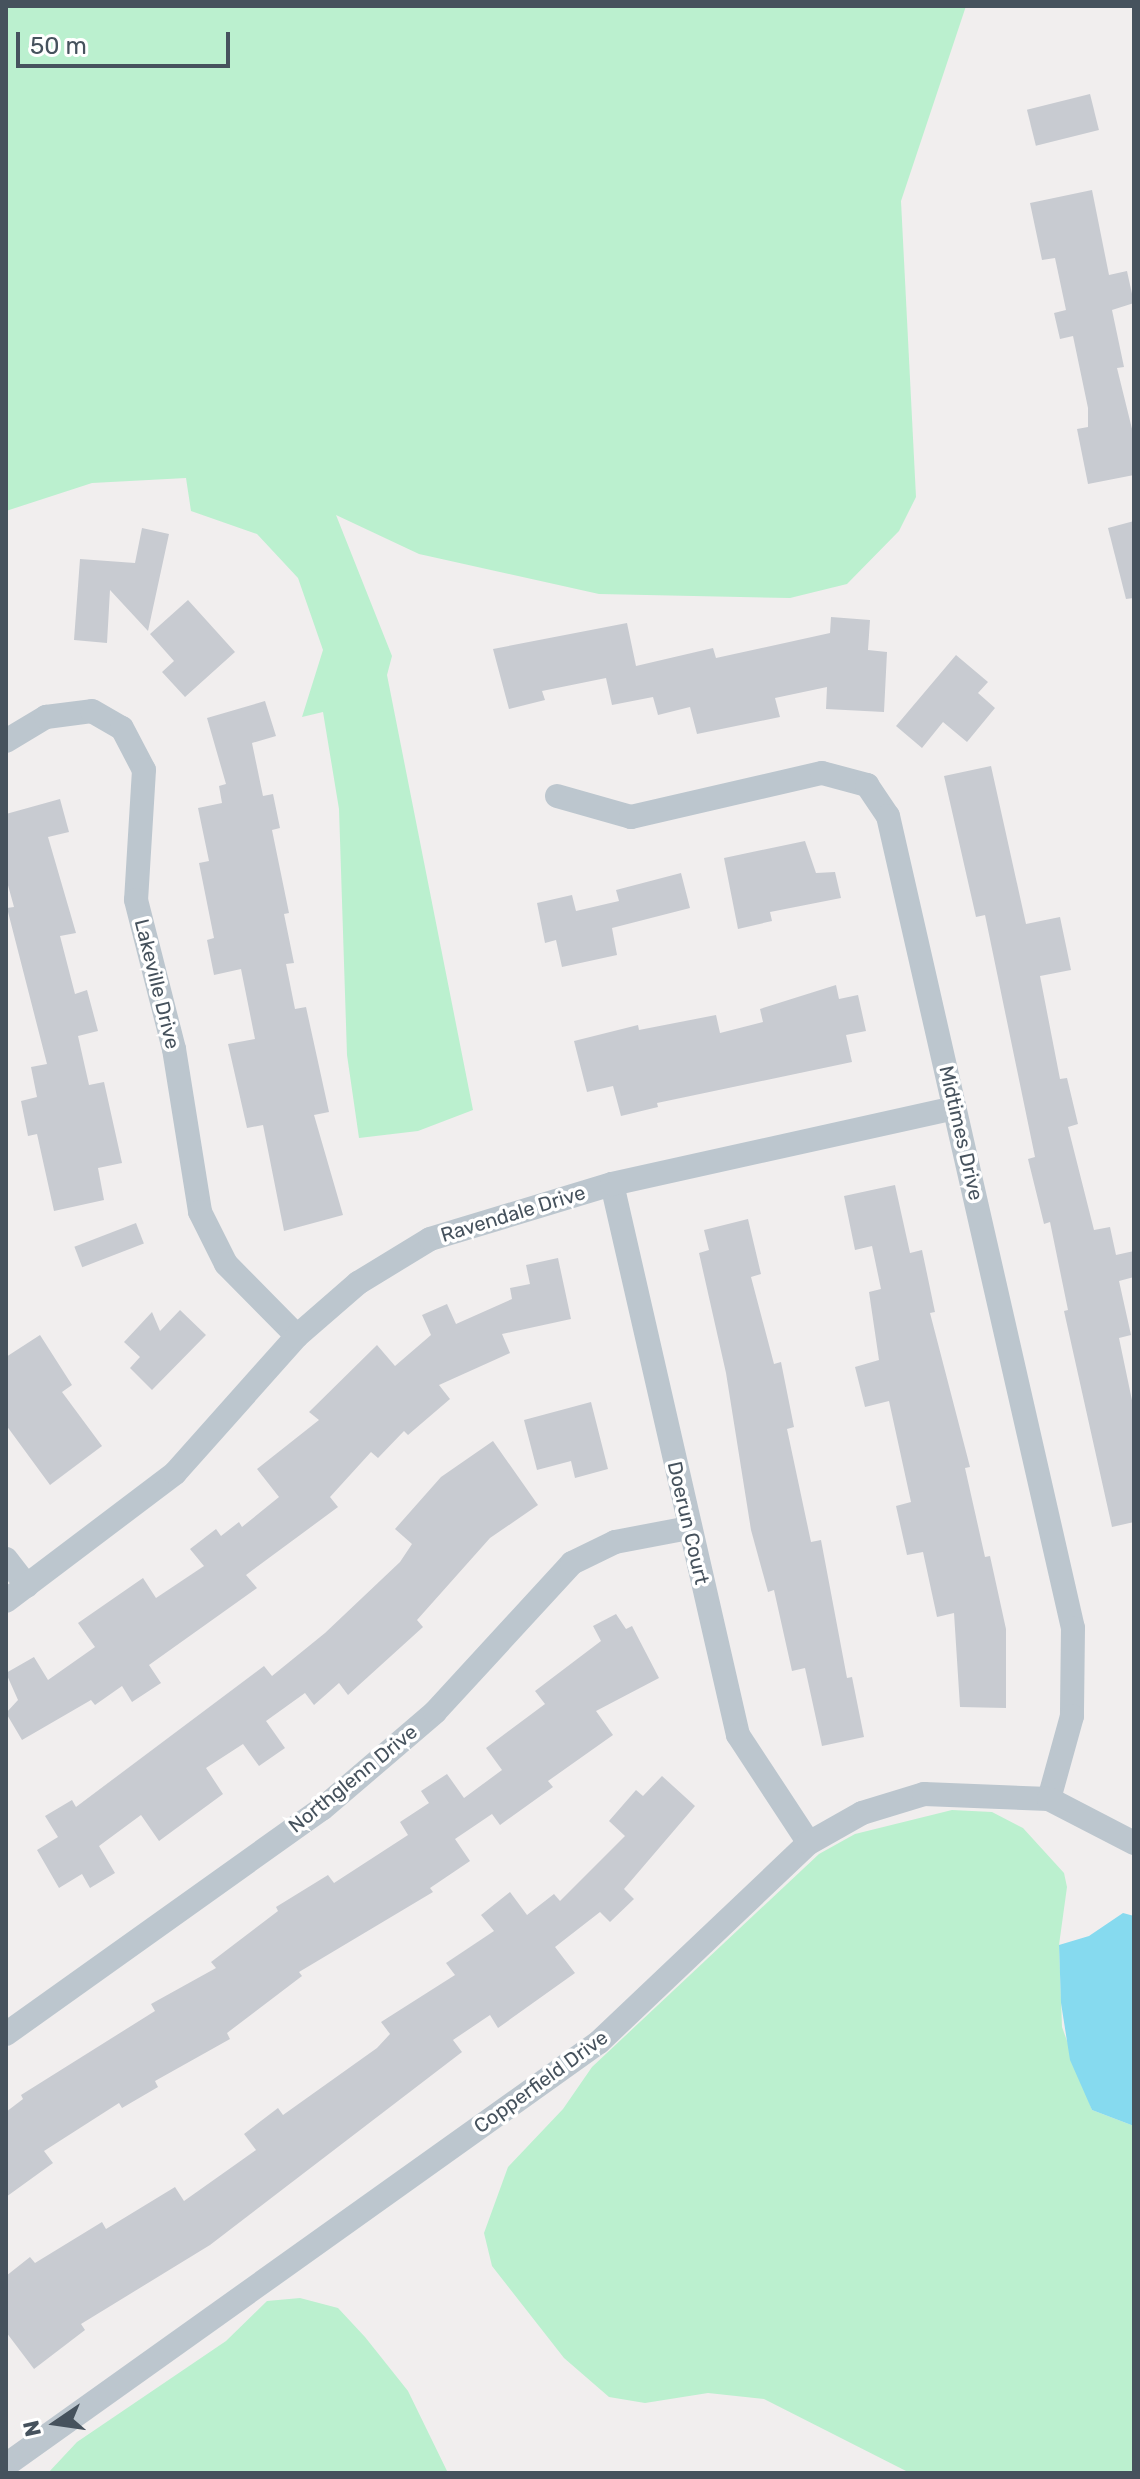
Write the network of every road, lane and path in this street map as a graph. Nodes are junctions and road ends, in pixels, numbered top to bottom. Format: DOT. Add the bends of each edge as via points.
graph roads {
  1 [pos="6,741"];
  2 [pos="557,796"];
  3 [pos="955,1108"];
  4 [pos="612,1184"];
  5 [pos="297,1336"];
  6 [pos="689,1528"];
  7 [pos="6,1559"];
  8 [pos="27,1586"];
  9 [pos="6,1601"];
  10 [pos="1049,1799"];
  11 [pos="809,1843"];
  12 [pos="1134,1843"];
  13 [pos="6,2034"];
  14 [pos="6,2465"];
  1 -- 5 [label="street, Lakeville Drive" via="46,717 92,711 122,728 144,770 136,900 174,1049 200,1212 226,1264"];
  2 -- 3 [label="street, Midtimes Drive" via="631,817 822,773 867,785 888,816"];
  3 -- 4 [label="street, Ravendale Drive"];
  3 -- 10 [label="street, Midtimes Drive" via="1073,1628 1072,1716"];
  4 -- 5 [label="street, Ravendale Drive" via="430,1239 358,1283"];
  4 -- 6 [label="street, Doerun Court"];
  5 -- 8 [label="street, Ravendale Drive" via="175,1473"];
  6 -- 11 [label="street, Doerun Court" via="738,1735"];
  6 -- 13 [label="street, Northglenn Drive" via="615,1542 572,1563 435,1712 322,1809"];
  7 -- 8 [label="street"];
  8 -- 9 [label="street, Ravendale Drive"];
  10 -- 11 [label="street, Copperfield Drive" via="924,1794 862,1813"];
  10 -- 12 [label="street, Copperfield Drive"];
  11 -- 14 [label="street, Copperfield Drive" via="599,2042"];
}
